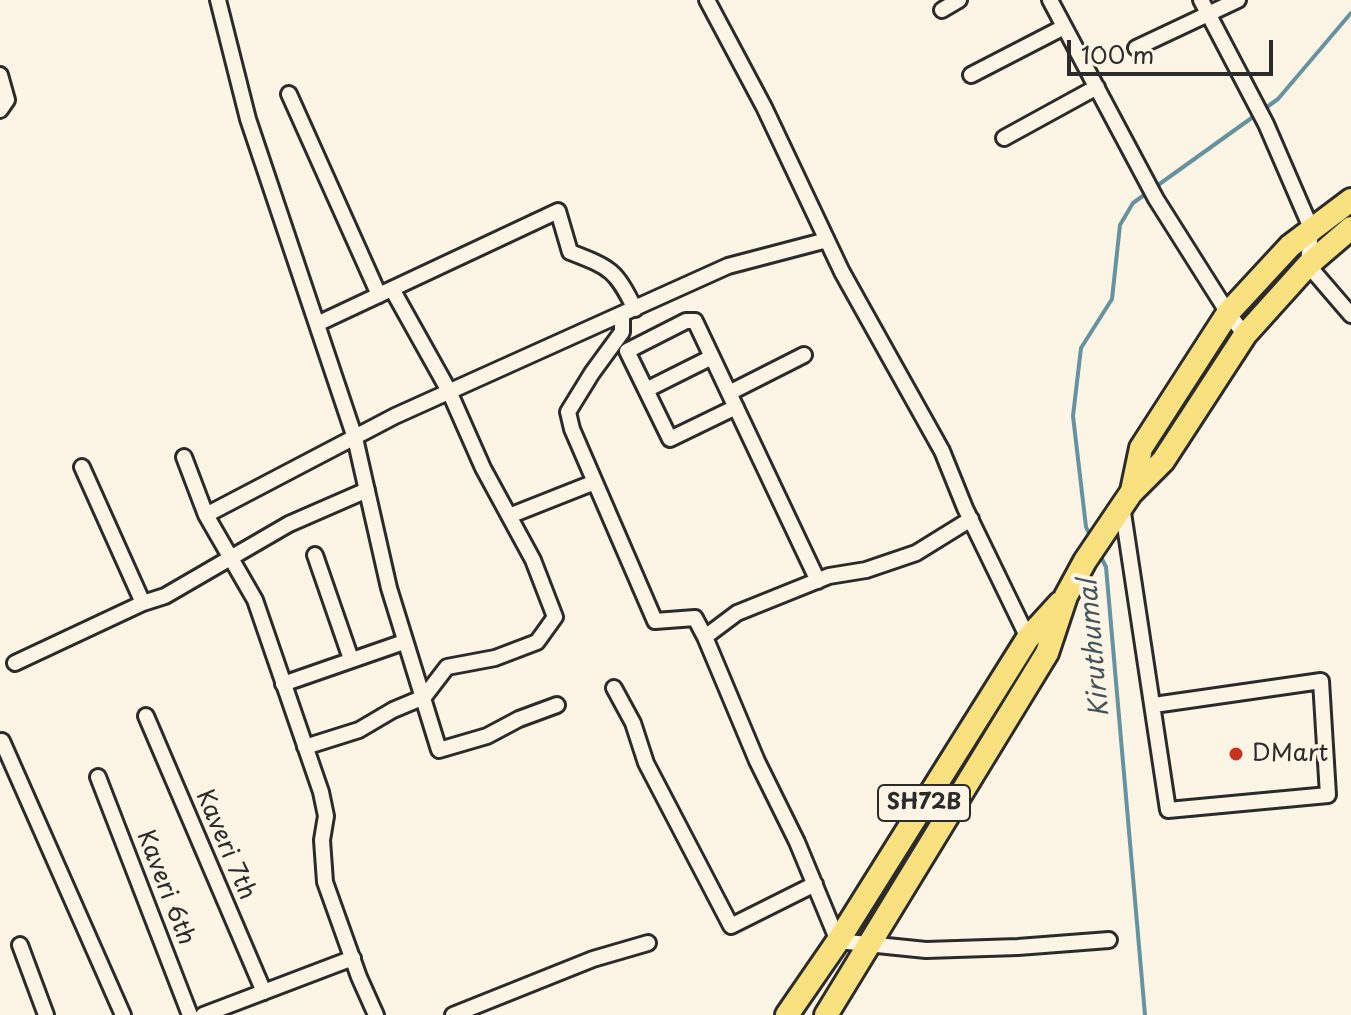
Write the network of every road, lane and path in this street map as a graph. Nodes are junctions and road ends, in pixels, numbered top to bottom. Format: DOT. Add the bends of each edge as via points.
graph roads {
  1 [pos="218,0"];
  2 [pos="707,0"];
  3 [pos="959,0"];
  4 [pos="1050,0"];
  5 [pos="1201,0"];
  6 [pos="1238,0"];
  7 [pos="942,10"];
  8 [pos="1209,16"];
  9 [pos="1064,27"];
  10 [pos="1136,48"];
  11 [pos="0,75"];
  12 [pos="971,75"];
  13 [pos="1097,87"];
  14 [pos="289,94"];
  15 [pos="0,110"];
  16 [pos="1004,138"];
  17 [pos="1351,200"];
  18 [pos="1311,228"];
  19 [pos="1351,228"];
  20 [pos="827,240"];
  21 [pos="1308,265"];
  22 [pos="385,292"];
  23 [pos="629,312"];
  24 [pos="1228,313"];
  25 [pos="1351,315"];
  26 [pos="317,324"];
  27 [pos="1245,335"];
  28 [pos="804,355"];
  29 [pos="712,357"];
  30 [pos="646,390"];
  31 [pos="449,391"];
  32 [pos="733,400"];
  33 [pos="355,438"];
  34 [pos="184,457"];
  35 [pos="82,467"];
  36 [pos="595,482"];
  37 [pos="367,490"];
  38 [pos="1127,499"];
  39 [pos="206,515"];
  40 [pos="509,516"];
  41 [pos="971,519"];
  42 [pos="315,555"];
  43 [pos="231,559"];
  44 [pos="818,581"];
  45 [pos="1066,596"];
  46 [pos="143,603"];
  47 [pos="705,637"];
  48 [pos="1028,638"];
  49 [pos="404,642"];
  50 [pos="351,659"];
  51 [pos="15,663"];
  52 [pos="283,684"];
  53 [pos="614,688"];
  54 [pos="424,697"];
  55 [pos="557,705"];
  56 [pos="1154,705"];
  57 [pos="146,716"];
  58 [pos="2,741"];
  59 [pos="305,747"];
  60 [pos="98,777"];
  61 [pos="815,884"];
  62 [pos="1109,940"];
  63 [pos="838,941"];
  64 [pos="648,943"];
  65 [pos="871,944"];
  66 [pos="20,945"];
  67 [pos="353,958"];
  68 [pos="264,992"];
  69 [pos="46,1015"];
  70 [pos="123,1015"];
  71 [pos="190,1015"];
  72 [pos="203,1015"];
  73 [pos="376,1015"];
  74 [pos="453,1015"];
  75 [pos="787,1015"];
  76 [pos="826,1015"];
  1 -- 26 [label="street" via="248,119"];
  2 -- 20 [label="street"];
  3 -- 7 [label="street"];
  4 -- 9 [label="street"];
  5 -- 8 [label="street"];
  6 -- 8 [label="street"];
  8 -- 10 [label="street"];
  8 -- 18 [label="street" via="1266,124"];
  9 -- 12 [label="street"];
  9 -- 13 [label="street"];
  11 -- 15 [label="street" via="7,100"];
  13 -- 16 [label="street"];
  13 -- 24 [label="street" via="1156,199"];
  14 -- 22 [label="street"];
  17 -- 18 [label="main road, SH72B"];
  18 -- 21 [label="street"];
  18 -- 24 [label="main road, SH72B"];
  19 -- 21 [label="main road, SH72B"];
  20 -- 23 [label="street" via="728,266"];
  20 -- 41 [label="street" via="942,451"];
  21 -- 25 [label="street"];
  21 -- 27 [label="main road, SH72B"];
  22 -- 23 [label="street" via="558,211 570,252 620,278"];
  22 -- 26 [label="street"];
  22 -- 31 [label="street"];
  23 -- 31 [label="street"];
  23 -- 36 [label="street" via="622,332 568,412"];
  24 -- 27 [label="street"];
  24 -- 38 [label="main road, SH72B" via="1141,448"];
  26 -- 33 [label="street"];
  27 -- 38 [label="main road, SH72B" via="1163,461"];
  28 -- 32 [label="street"];
  29 -- 30 [label="street"];
  29 -- 30 [label="street" via="695,321 686,321 627,351"];
  29 -- 32 [label="street"];
  30 -- 32 [label="street" via="670,439"];
  31 -- 33 [label="street"];
  31 -- 40 [label="street"];
  32 -- 44 [label="street"];
  33 -- 37 [label="street"];
  33 -- 39 [label="street"];
  34 -- 39 [label="street"];
  35 -- 46 [label="street"];
  36 -- 40 [label="street"];
  36 -- 47 [label="street" via="655,621 695,618"];
  37 -- 43 [label="street" via="289,524"];
  37 -- 49 [label="street"];
  38 -- 45 [label="main road, SH72B"];
  38 -- 56 [label="street"];
  39 -- 43 [label="street"];
  40 -- 54 [label="street" via="555,617 537,642 495,658 447,667"];
  41 -- 44 [label="street" via="916,553"];
  41 -- 48 [label="street"];
  42 -- 50 [label="street"];
  43 -- 46 [label="street"];
  43 -- 52 [label="street" via="255,600"];
  44 -- 47 [label="street" via="737,613"];
  45 -- 48 [label="main road, SH72B"];
  45 -- 65 [label="main road, SH72B" via="1047,653"];
  46 -- 51 [label="street"];
  47 -- 61 [label="street"];
  48 -- 63 [label="main road, SH72B"];
  49 -- 50 [label="street"];
  49 -- 54 [label="street"];
  50 -- 52 [label="street"];
  52 -- 59 [label="street"];
  53 -- 61 [label="street" via="646,763 731,926"];
  54 -- 55 [label="street" via="439,750 487,736"];
  54 -- 59 [label="street" via="359,730"];
  56 -- 56 [label="street" via="1168,810 1328,795 1321,681"];
  57 -- 68 [label="street, Kaveri 7th"];
  58 -- 70 [label="street"];
  59 -- 67 [label="street" via="326,816 325,882"];
  60 -- 71 [label="street, Kaveri 6th"];
  61 -- 63 [label="street"];
  62 -- 65 [label="street" via="926,950"];
  63 -- 65 [label="street"];
  63 -- 75 [label="main road, SH72B"];
  64 -- 74 [label="street" via="593,959"];
  65 -- 76 [label="main road, SH72B"];
  66 -- 69 [label="street"];
  67 -- 68 [label="street"];
  67 -- 73 [label="street"];
  68 -- 72 [label="street"];
}
